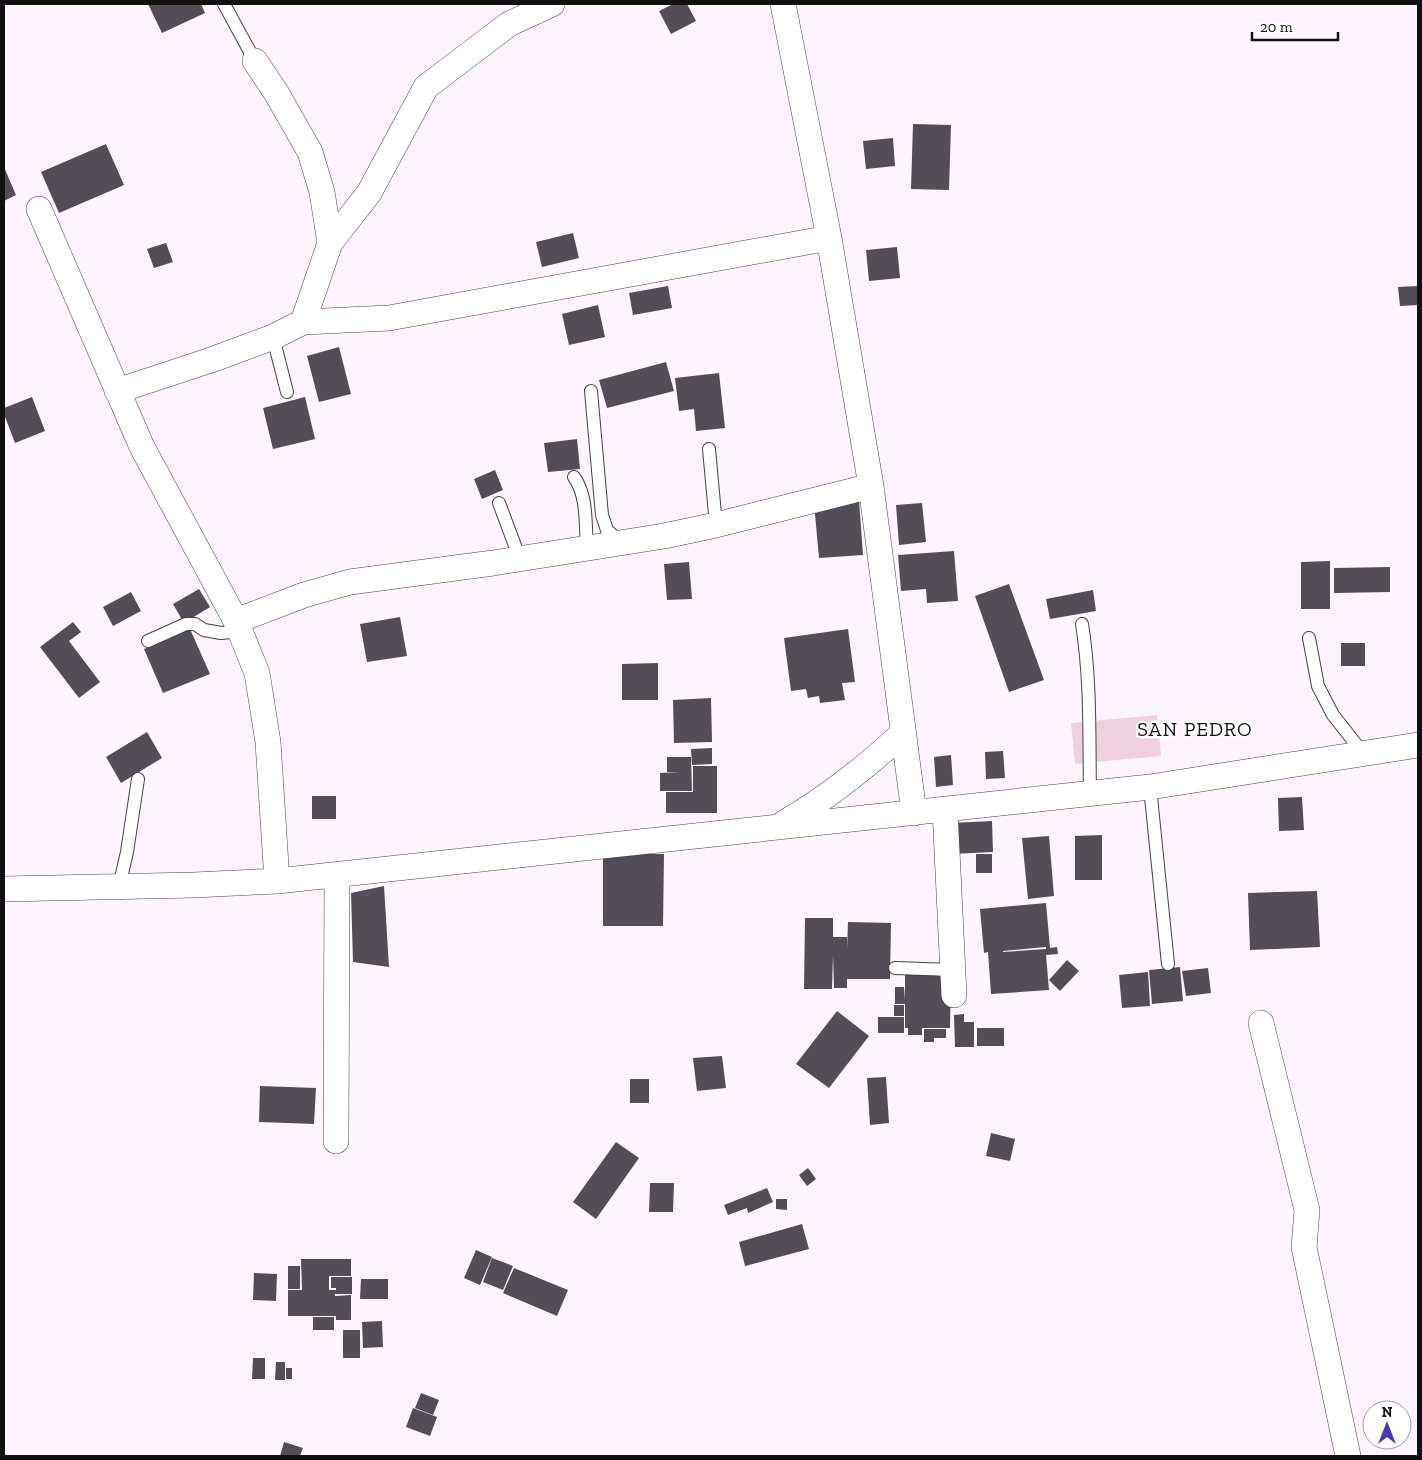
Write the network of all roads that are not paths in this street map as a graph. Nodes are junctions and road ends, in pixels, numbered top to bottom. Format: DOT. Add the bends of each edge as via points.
graph roads {
  1 [pos="224,4"];
  2 [pos="552,4"];
  3 [pos="783,4"];
  4 [pos="255,61"];
  5 [pos="39,209"];
  6 [pos="829,238"];
  7 [pos="330,243"];
  8 [pos="303,322"];
  9 [pos="274,337"];
  10 [pos="117,391"];
  11 [pos="591,391"];
  12 [pos="287,392"];
  13 [pos="709,449"];
  14 [pos="574,477"];
  15 [pos="871,486"];
  16 [pos="499,503"];
  17 [pos="716,525"];
  18 [pos="621,543"];
  19 [pos="587,548"];
  20 [pos="520,559"];
  21 [pos="1082,624"];
  22 [pos="238,626"];
  23 [pos="1309,638"];
  24 [pos="148,640"];
  25 [pos="904,734"];
  26 [pos="1418,745"];
  27 [pos="1363,754"];
  28 [pos="138,779"];
  29 [pos="1150,787"];
  30 [pos="1090,794"];
  31 [pos="945,810"];
  32 [pos="914,813"];
  33 [pos="777,828"];
  34 [pos="337,875"];
  35 [pos="277,881"];
  36 [pos="119,887"];
  37 [pos="4,889"];
  38 [pos="1168,964"];
  39 [pos="895,968"];
  40 [pos="953,970"];
  41 [pos="954,995"];
  42 [pos="1260,1023"];
  43 [pos="336,1141"];
  44 [pos="1348,1456"];
  1 -- 4 [label="lane"];
  2 -- 7 [label="street" via="509,24 426,87 369,193"];
  3 -- 6 [label="street"];
  4 -- 7 [label="street" via="310,152 322,192"];
  5 -- 10 [label="street"];
  6 -- 8 [label="street" via="389,318"];
  6 -- 15 [label="street"];
  7 -- 8 [label="street"];
  8 -- 9 [label="street"];
  9 -- 10 [label="street"];
  9 -- 12 [label="lane"];
  10 -- 22 [label="street" via="142,447"];
  11 -- 18 [label="lane" via="602,515 607,530"];
  13 -- 17 [label="lane"];
  14 -- 19 [label="lane" via="584,501"];
  15 -- 17 [label="street"];
  15 -- 25 [label="street"];
  16 -- 20 [label="lane"];
  17 -- 18 [label="street"];
  18 -- 19 [label="street"];
  19 -- 20 [label="street"];
  20 -- 22 [label="street" via="350,582 304,595"];
  21 -- 30 [label="lane" via="1088,694"];
  22 -- 24 [label="lane" via="221,633 186,624"];
  22 -- 35 [label="street" via="257,673 268,742"];
  23 -- 27 [label="lane" via="1318,686 1333,715"];
  25 -- 32 [label="street"];
  25 -- 33 [label="street" via="817,804"];
  26 -- 27 [label="street"];
  27 -- 29 [label="street"];
  28 -- 36 [label="lane"];
  29 -- 30 [label="street"];
  29 -- 38 [label="lane"];
  30 -- 31 [label="street"];
  31 -- 32 [label="street"];
  31 -- 40 [label="street"];
  32 -- 33 [label="street"];
  33 -- 34 [label="street"];
  34 -- 35 [label="street"];
  34 -- 43 [label="street"];
  35 -- 36 [label="street"];
  36 -- 37 [label="street"];
  39 -- 40 [label="lane"];
  40 -- 41 [label="street"];
  42 -- 44 [label="street" via="1307,1210 1304,1247"];
}
